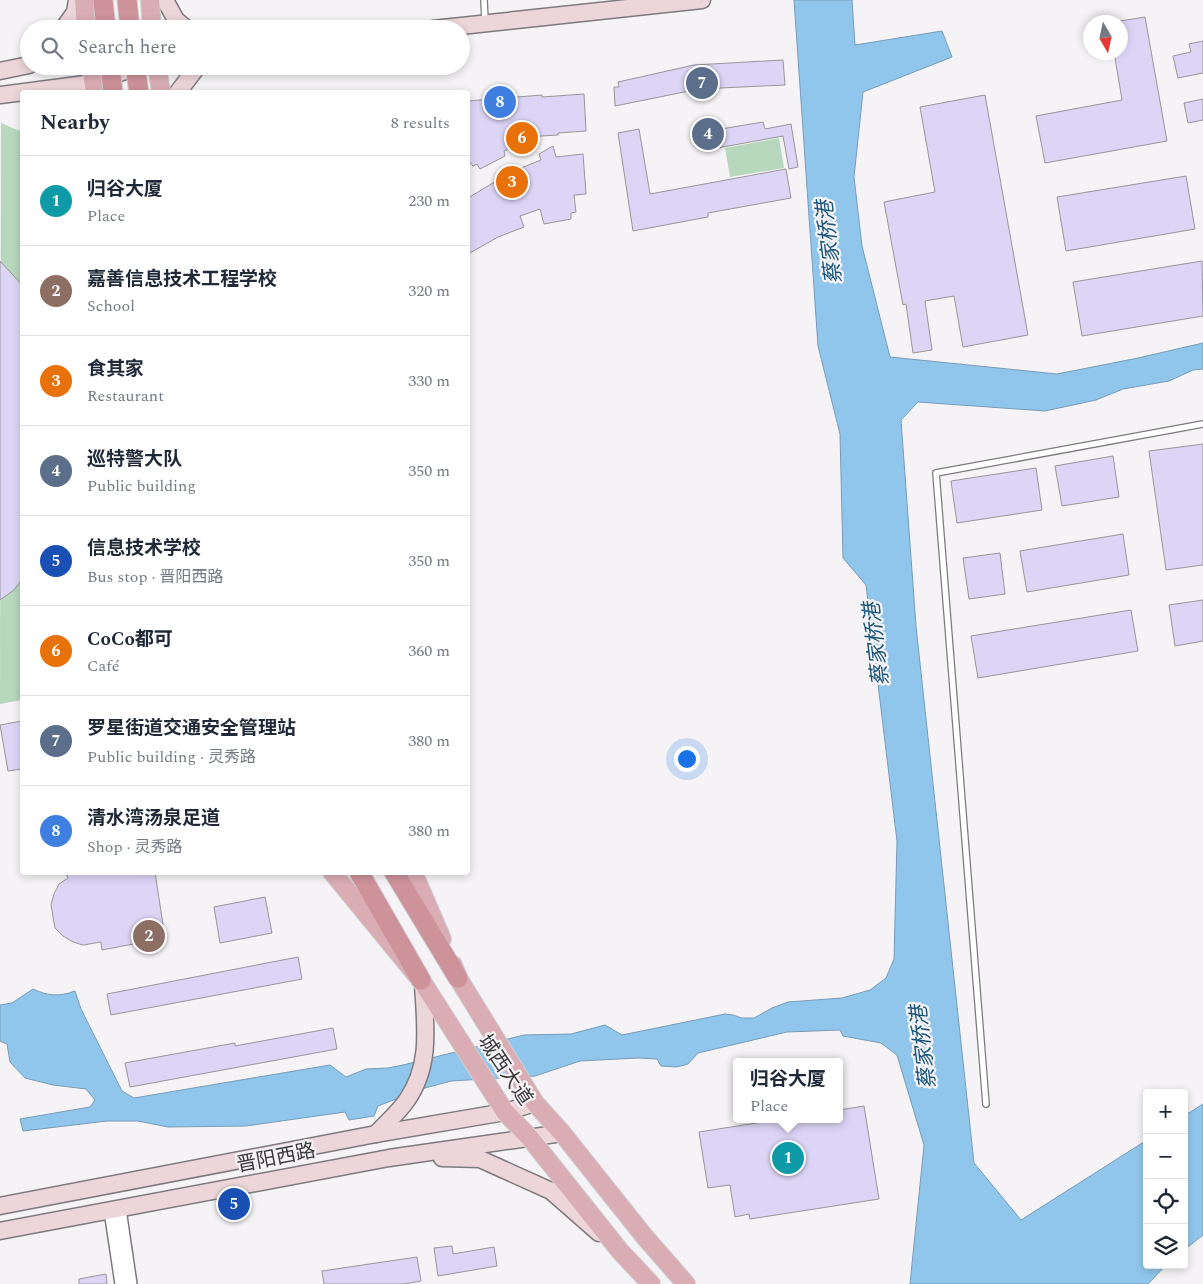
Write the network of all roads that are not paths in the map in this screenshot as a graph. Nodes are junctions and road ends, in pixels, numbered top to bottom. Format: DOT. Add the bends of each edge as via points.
graph roads {
  1 [pos="77,0"];
  2 [pos="84,0"];
  3 [pos="103,0"];
  4 [pos="126,0"];
  5 [pos="150,0"];
  6 [pos="165,0"];
  7 [pos="484,0"];
  8 [pos="702,0"];
  9 [pos="69,20"];
  10 [pos="85,20"];
  11 [pos="105,20"];
  12 [pos="129,20"];
  13 [pos="151,20"];
  14 [pos="176,20"];
  15 [pos="485,23"];
  16 [pos="470,25"];
  17 [pos="20,67"];
  18 [pos="0,72"];
  19 [pos="110,75"];
  20 [pos="111,75"];
  21 [pos="137,75"];
  22 [pos="158,75"];
  23 [pos="191,75"];
  24 [pos="93,81"];
  25 [pos="44,90"];
  26 [pos="114,90"];
  27 [pos="139,90"];
  28 [pos="161,90"];
  29 [pos="180,90"];
  30 [pos="20,93"];
  31 [pos="0,95"];
  32 [pos="1203,424"];
  33 [pos="334,875"];
  34 [pos="361,875"];
  35 [pos="396,875"];
  36 [pos="414,875"];
  37 [pos="458,978"];
  38 [pos="422,981"];
  39 [pos="535,1103"];
  40 [pos="986,1104"];
  41 [pos="505,1112"];
  42 [pos="562,1133"];
  43 [pos="376,1134"];
  44 [pos="530,1138"];
  45 [pos="389,1158"];
  46 [pos="0,1206"];
  47 [pos="115,1210"];
  48 [pos="0,1231"];
  49 [pos="620,1251"];
  50 [pos="121,1284"];
  51 [pos="131,1284"];
  52 [pos="651,1284"];
  53 [pos="686,1284"];
  1 -- 9 [label="main road"];
  2 -- 10 [label="main road"];
  3 -- 11 [label="highway"];
  4 -- 12 [label="highway"];
  5 -- 13 [label="main road"];
  6 -- 14 [label="main road"];
  7 -- 15 [label="lane"];
  8 -- 15 [label="main road"];
  15 -- 16 [label="main road"];
  17 -- 18 [label="main road"];
  19 -- 24 [label="main road"];
  20 -- 26 [label="highway, bridge"];
  21 -- 27 [label="highway, bridge"];
  22 -- 28 [label="main road"];
  23 -- 29 [label="main road"];
  24 -- 25 [label="main road"];
  30 -- 31 [label="main road"];
  32 -- 40 [label="lane" via="936,473"];
  33 -- 38 [label="main road, 城西大道"];
  34 -- 38 [label="highway"];
  35 -- 37 [label="highway"];
  36 -- 37 [label="main road, 城西大道"];
  37 -- 39 [label="main road, 城西大道"];
  38 -- 41 [label="main road, 城西大道"];
  38 -- 43 [label="main road" via="426,1044 424,1066 407,1101"];
  39 -- 41 [label="main road, 晋阳西路"];
  39 -- 42 [label="main road, 城西大道"];
  41 -- 43 [label="main road, 晋阳西路"];
  41 -- 44 [label="main road, 城西大道"];
  42 -- 44 [label="main road, 晋阳西路"];
  42 -- 53 [label="main road, 城西大道"];
  43 -- 46 [label="main road, 晋阳西路"];
  44 -- 45 [label="main road, 晋阳西路"];
  44 -- 49 [label="main road, 城西大道"];
  45 -- 47 [label="main road, 晋阳西路"];
  45 -- 49 [label="main road" via="480,1159 551,1191"];
  47 -- 48 [label="main road, 晋阳西路"];
  47 -- 50 [label="street"];
  47 -- 51 [label="street"];
  49 -- 52 [label="main road, 城西大道"];
}
